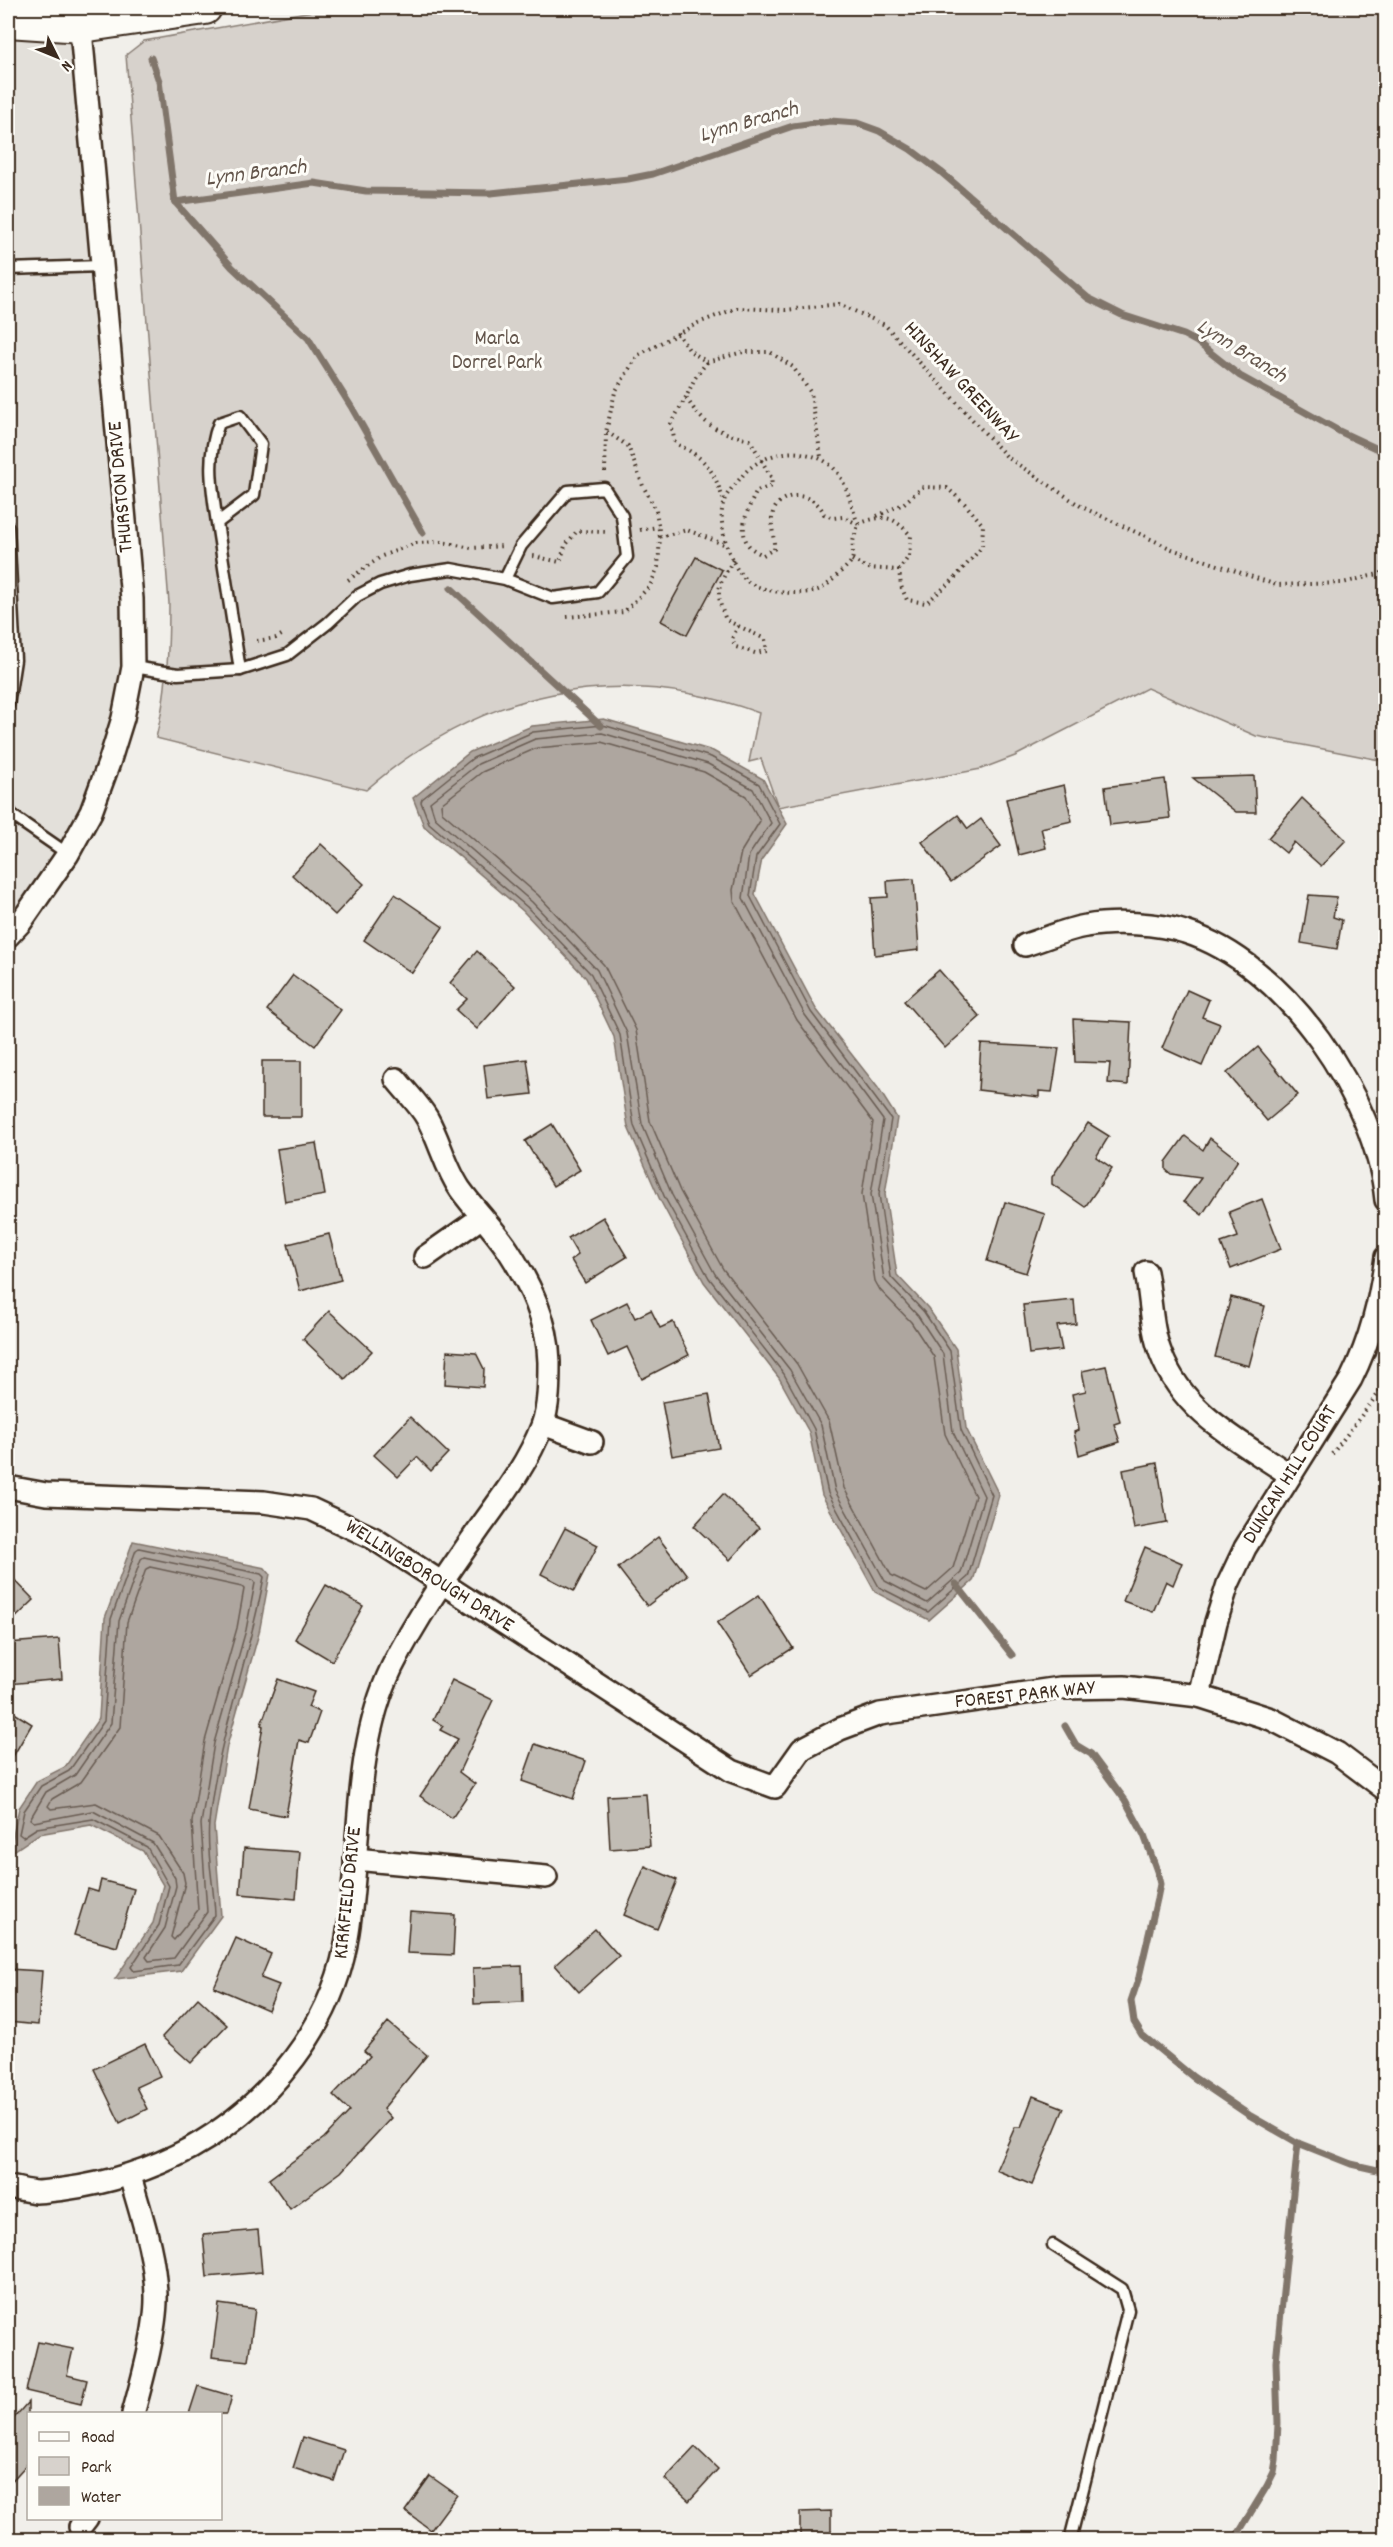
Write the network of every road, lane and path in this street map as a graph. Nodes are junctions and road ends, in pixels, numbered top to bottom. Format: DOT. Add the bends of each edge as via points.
graph roads {
  1 [pos="205,8"];
  2 [pos="81,17"];
  3 [pos="8,21"];
  4 [pos="101,266"];
  5 [pos="8,270"];
  6 [pos="677,333"];
  7 [pos="707,362"];
  8 [pos="686,397"];
  9 [pos="606,432"];
  10 [pos="821,457"];
  11 [pos="762,462"];
  12 [pos="604,488"];
  13 [pos="724,500"];
  14 [pos="877,516"];
  15 [pos="217,523"];
  16 [pos="858,524"];
  17 [pos="8,527"];
  18 [pos="658,527"];
  19 [pos="624,532"];
  20 [pos="660,537"];
  21 [pos="521,546"];
  22 [pos="727,546"];
  23 [pos="734,560"];
  24 [pos="852,560"];
  25 [pos="899,570"];
  26 [pos="1386,572"];
  27 [pos="504,579"];
  28 [pos="567,617"];
  29 [pos="738,626"];
  30 [pos="133,667"];
  31 [pos="240,670"];
  32 [pos="8,705"];
  33 [pos="9,814"];
  34 [pos="68,854"];
  35 [pos="8,936"];
  36 [pos="1025,945"];
  37 [pos="396,1079"];
  38 [pos="1386,1200"];
  39 [pos="482,1217"];
  40 [pos="425,1257"];
  41 [pos="1386,1257"];
  42 [pos="1146,1272"];
  43 [pos="1383,1301"];
  44 [pos="1386,1379"];
  45 [pos="543,1424"];
  46 [pos="592,1442"];
  47 [pos="1329,1458"];
  48 [pos="1290,1475"];
  49 [pos="8,1487"];
  50 [pos="441,1585"];
  51 [pos="1199,1696"];
  52 [pos="775,1787"];
  53 [pos="1386,1790"];
  54 [pos="355,1859"];
  55 [pos="546,1877"];
  56 [pos="130,2176"];
  57 [pos="8,2187"];
  58 [pos="1053,2245"];
  59 [pos="133,2412"];
  60 [pos="1070,2540"];
  1 -- 2 [label="main road"];
  2 -- 3 [label="main road"];
  2 -- 4 [label="street, THURSTON DRIVE"];
  4 -- 5 [label="lane"];
  4 -- 30 [label="street, THURSTON DRIVE" via="132,599"];
  6 -- 7 [label="path" via="690,351"];
  6 -- 9 [label="path, HINSHAW GREENWAY" via="638,355 615,392"];
  6 -- 26 [label="path, HINSHAW GREENWAY" via="737,308 786,310 839,304 885,325 1007,457 1082,507 1172,549 1276,585 1343,583"];
  7 -- 8 [label="path"];
  7 -- 10 [label="path" via="742,352 770,352 793,367 811,393"];
  8 -- 11 [label="path" via="698,417 716,430 750,440"];
  8 -- 13 [label="path" via="671,424 675,443 699,456 715,475"];
  9 -- 12 [label="path, HINSHAW GREENWAY"];
  9 -- 18 [label="path" via="628,446 656,510"];
  10 -- 11 [label="path" via="797,452 771,456"];
  10 -- 16 [label="path" via="839,472"];
  11 -- 13 [label="path" via="747,470"];
  11 -- 16 [label="path" via="772,486 758,491 747,510 744,532 750,547 763,555 774,549 774,508 786,497 810,499 820,505 824,514"];
  12 -- 19 [label="lane" via="622,516"];
  12 -- 21 [label="lane" via="568,491"];
  13 -- 22 [label="path" via="721,528"];
  14 -- 16 [label="path"];
  14 -- 25 [label="path" via="899,522 911,536 909,556"];
  14 -- 25 [label="path" via="903,504 923,487 947,488 983,525 982,547 926,603 907,600"];
  15 -- 15 [label="lane" via="254,495 261,444 240,416 219,423 212,442 209,472"];
  15 -- 31 [label="lane"];
  16 -- 24 [label="path"];
  17 -- 32 [label="lane" via="15,660"];
  18 -- 19 [label="path"];
  18 -- 20 [label="path"];
  19 -- 21 [label="path" via="577,531 565,546 560,562 526,555"];
  19 -- 27 [label="lane" via="627,557 598,592 553,598"];
  20 -- 22 [label="path" via="687,530"];
  20 -- 28 [label="path" via="658,567 650,586 624,612"];
  21 -- 27 [label="lane"];
  22 -- 23 [label="path"];
  23 -- 24 [label="path" via="747,581 772,591 796,593 827,585"];
  23 -- 29 [label="path" via="721,581 717,598 726,620"];
  24 -- 25 [label="path" via="867,568"];
  27 -- 31 [label="lane" via="451,569 380,584 357,596 287,655"];
  29 -- 29 [label="path" via="765,639 767,651 755,653 736,646 732,639"];
  30 -- 31 [label="lane" via="178,674"];
  30 -- 34 [label="street, THURSTON DRIVE" via="109,763 91,812"];
  33 -- 34 [label="lane"];
  34 -- 35 [label="street, THURSTON DRIVE"];
  36 -- 38 [label="street" via="1086,926 1138,924 1185,932 1224,949 1265,977 1304,1018 1343,1078 1370,1137"];
  37 -- 39 [label="street" via="426,1118 459,1188"];
  39 -- 40 [label="street"];
  39 -- 45 [label="street" via="508,1250 536,1301 547,1334 548,1391"];
  41 -- 43 [label="street, DUNCAN HILL COURT"];
  42 -- 48 [label="street" via="1160,1353 1181,1393 1213,1423"];
  43 -- 48 [label="street, DUNCAN HILL COURT" via="1351,1379"];
  44 -- 47 [label="path"];
  45 -- 46 [label="street"];
  45 -- 50 [label="street, KIRKFIELD DRIVE" via="507,1489"];
  48 -- 51 [label="street, DUNCAN HILL COURT" via="1245,1548 1228,1584"];
  49 -- 50 [label="street, WELLINGBOROUGH DRIVE" via="46,1494 264,1502 311,1509 373,1538"];
  50 -- 52 [label="street, WELLINGBOROUGH DRIVE" via="732,1772"];
  50 -- 54 [label="street, KIRKFIELD DRIVE" via="393,1666 375,1709 364,1754"];
  51 -- 52 [label="street, FOREST PARK WAY" via="1124,1687 1060,1688 880,1714 802,1749"];
  51 -- 53 [label="street, FOREST PARK WAY" via="1271,1719 1337,1753"];
  54 -- 55 [label="street"];
  54 -- 56 [label="street, KIRKFIELD DRIVE" via="340,1972 306,2043 257,2100 211,2136"];
  56 -- 57 [label="street, KIRKFIELD DRIVE" via="38,2192"];
  56 -- 59 [label="street" via="151,2253 156,2296"];
  58 -- 60 [label="lane" via="1122,2289 1128,2310"];
}
